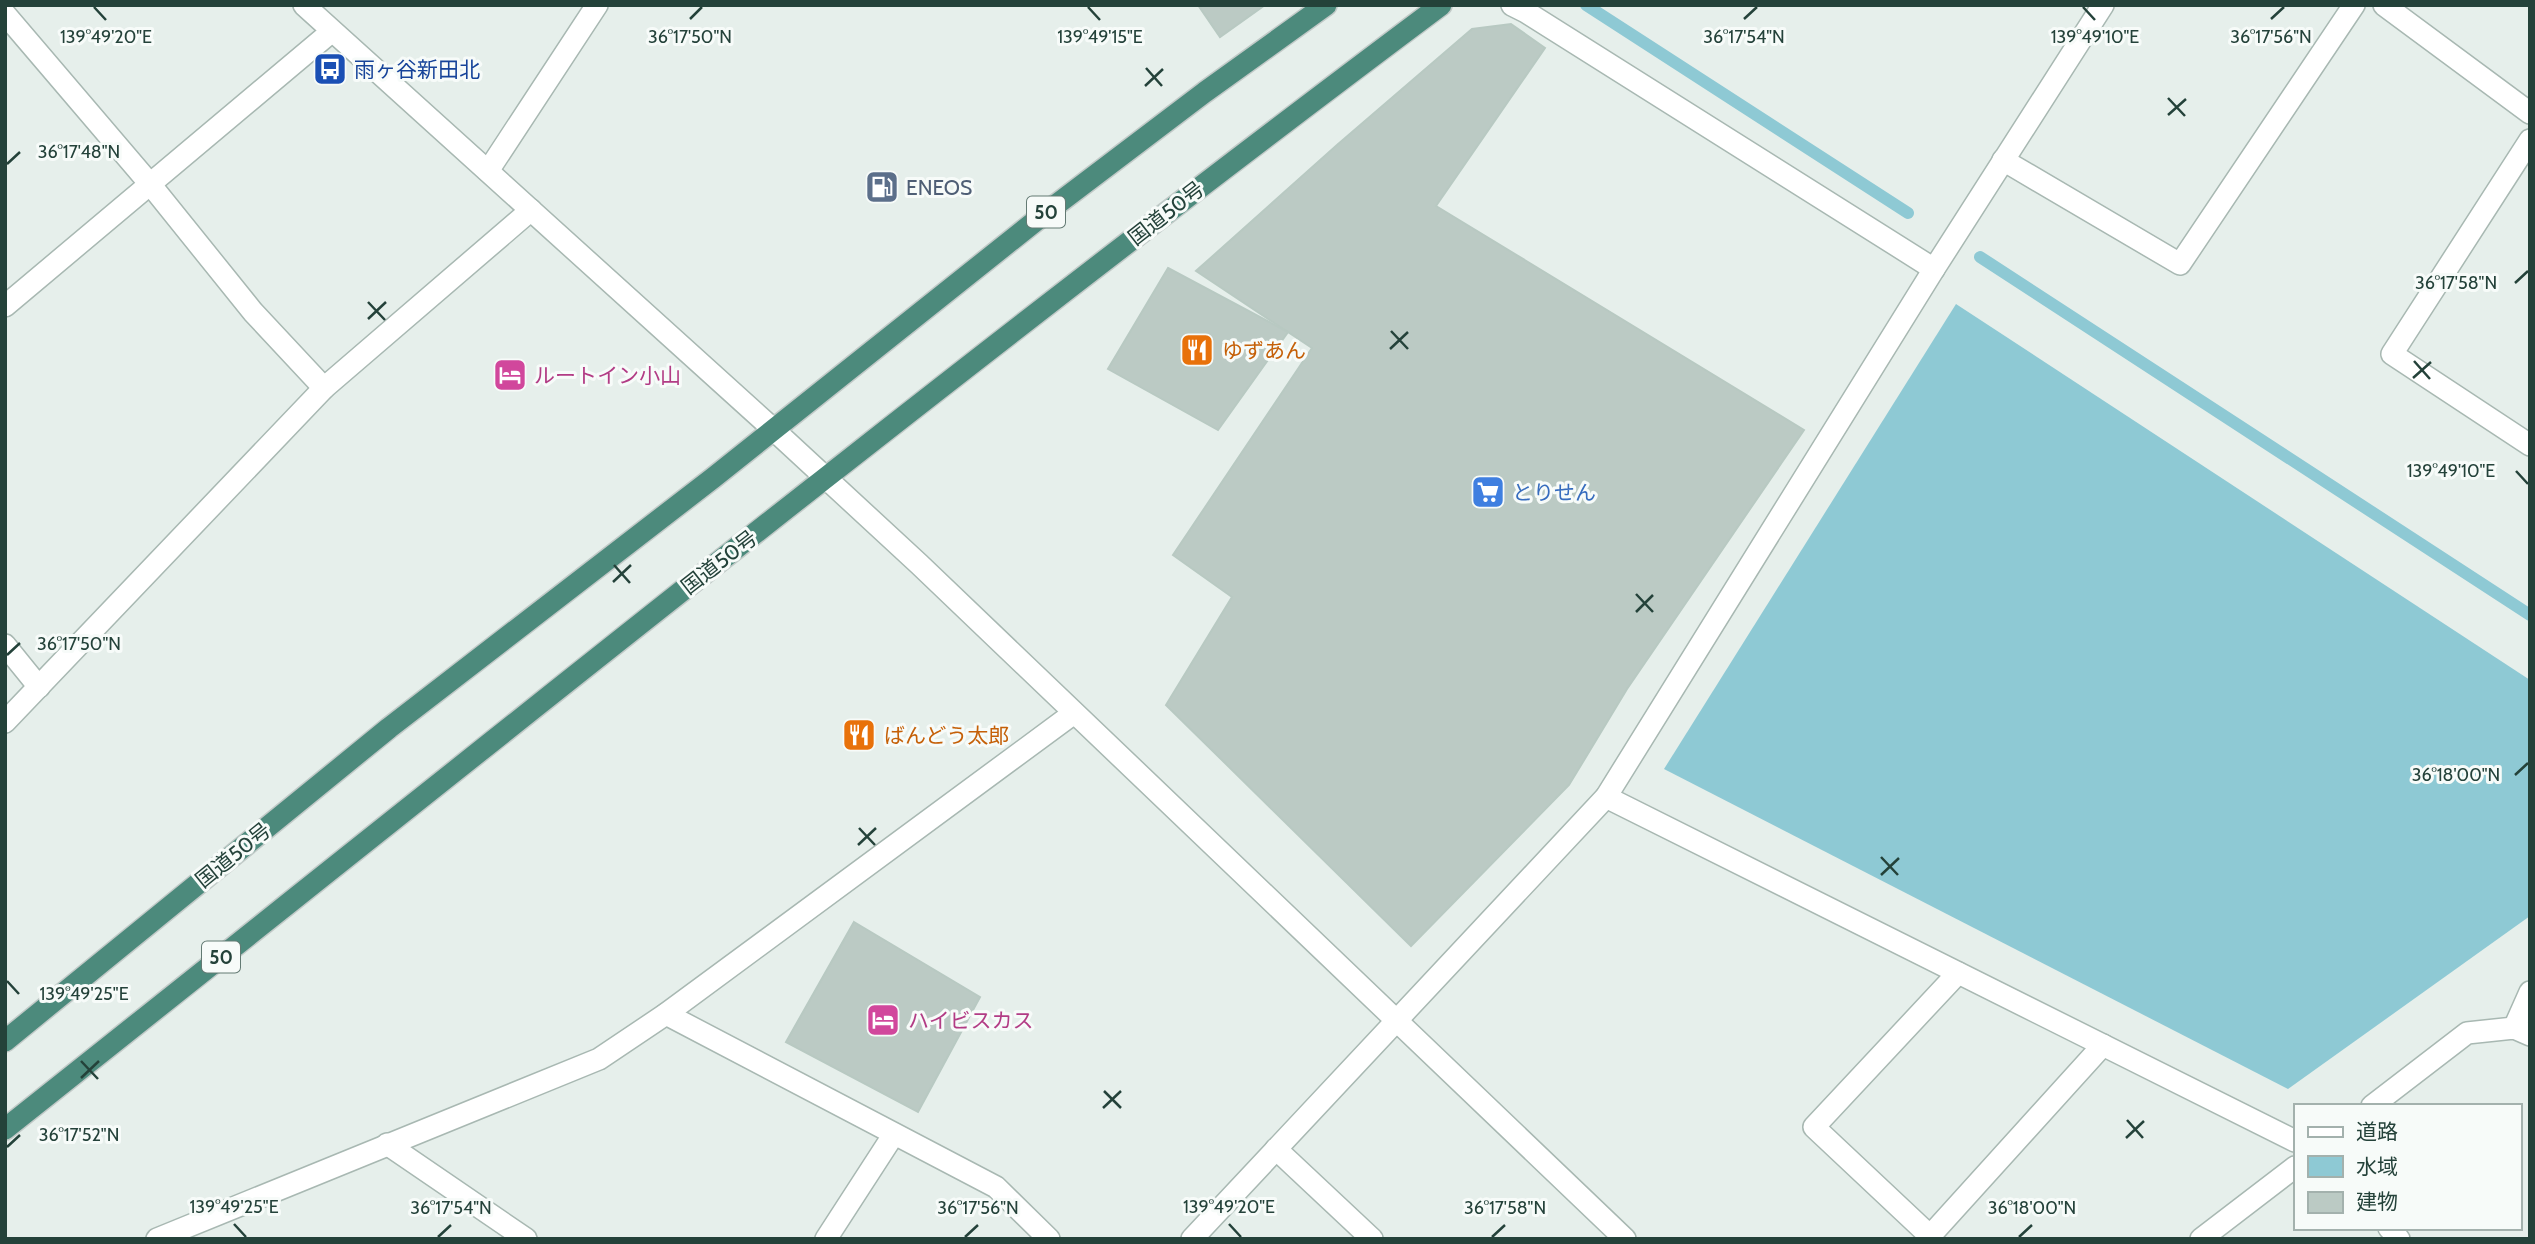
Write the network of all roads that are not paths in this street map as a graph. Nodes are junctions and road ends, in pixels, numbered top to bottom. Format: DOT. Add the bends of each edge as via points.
graph roads {
  1 [pos="304,5"];
  2 [pos="597,5"];
  3 [pos="1326,5"];
  4 [pos="1441,5"];
  5 [pos="1512,5"];
  6 [pos="2103,5"];
  7 [pos="2354,5"];
  8 [pos="2384,5"];
  9 [pos="5,14"];
  10 [pos="331,32"];
  11 [pos="2530,113"];
  12 [pos="2530,140"];
  13 [pos="2003,160"];
  14 [pos="488,172"];
  15 [pos="150,184"];
  16 [pos="531,211"];
  17 [pos="1934,269"];
  18 [pos="5,306"];
  19 [pos="324,388"];
  20 [pos="775,430"];
  21 [pos="2530,445"];
  22 [pos="825,477"];
  23 [pos="5,645"];
  24 [pos="38,687"];
  25 [pos="1074,713"];
  26 [pos="5,722"];
  27 [pos="1606,797"];
  28 [pos="1958,973"];
  29 [pos="2530,992"];
  30 [pos="666,1014"];
  31 [pos="1398,1021"];
  32 [pos="2522,1031"];
  33 [pos="5,1041"];
  34 [pos="2104,1045"];
  35 [pos="2375,1104"];
  36 [pos="5,1129"];
  37 [pos="894,1134"];
  38 [pos="2294,1140"];
  39 [pos="387,1144"];
  40 [pos="1276,1149"];
  41 [pos="2294,1168"];
  42 [pos="188,1233"];
  43 [pos="157,1239"];
  44 [pos="526,1239"];
  45 [pos="827,1239"];
  46 [pos="1049,1239"];
  47 [pos="1192,1239"];
  48 [pos="1371,1239"];
  49 [pos="1625,1239"];
  50 [pos="2201,1239"];
  1 -- 10 [label="street"];
  2 -- 14 [label="street"];
  3 -- 20 [label="highway, 国道50号 / 50" via="1048,211"];
  4 -- 22 [label="highway, 国道50号 / 50"];
  5 -- 17 [label="street"];
  6 -- 13 [label="street"];
  7 -- 13 [label="street" via="2180,264"];
  8 -- 11 [label="street"];
  9 -- 15 [label="street"];
  10 -- 14 [label="street"];
  10 -- 15 [label="street"];
  12 -- 21 [label="street" via="2392,354"];
  13 -- 17 [label="street"];
  14 -- 16 [label="street"];
  15 -- 18 [label="street"];
  15 -- 19 [label="street" via="253,312"];
  16 -- 19 [label="street"];
  16 -- 20 [label="street"];
  17 -- 27 [label="street"];
  19 -- 24 [label="street"];
  20 -- 22 [label="street"];
  20 -- 33 [label="highway, 国道50号 / 50" via="389,728"];
  22 -- 25 [label="street"];
  22 -- 36 [label="highway, 国道50号 / 50"];
  23 -- 24 [label="street"];
  24 -- 26 [label="street"];
  25 -- 30 [label="street"];
  25 -- 31 [label="street"];
  27 -- 28 [label="street"];
  27 -- 31 [label="street"];
  28 -- 34 [label="street"];
  28 -- 34 [label="street" via="1814,1127 1930,1236"];
  29 -- 32 [label="street"];
  30 -- 37 [label="street"];
  30 -- 39 [label="street" via="599,1059"];
  31 -- 40 [label="street"];
  31 -- 49 [label="street"];
  32 -- 35 [label="street" via="2467,1033"];
  34 -- 38 [label="street"];
  37 -- 45 [label="street"];
  37 -- 46 [label="street" via="996,1187"];
  39 -- 42 [label="street"];
  39 -- 44 [label="street"];
  40 -- 47 [label="street"];
  40 -- 48 [label="street"];
  41 -- 50 [label="street"];
  42 -- 43 [label="street"];
}
